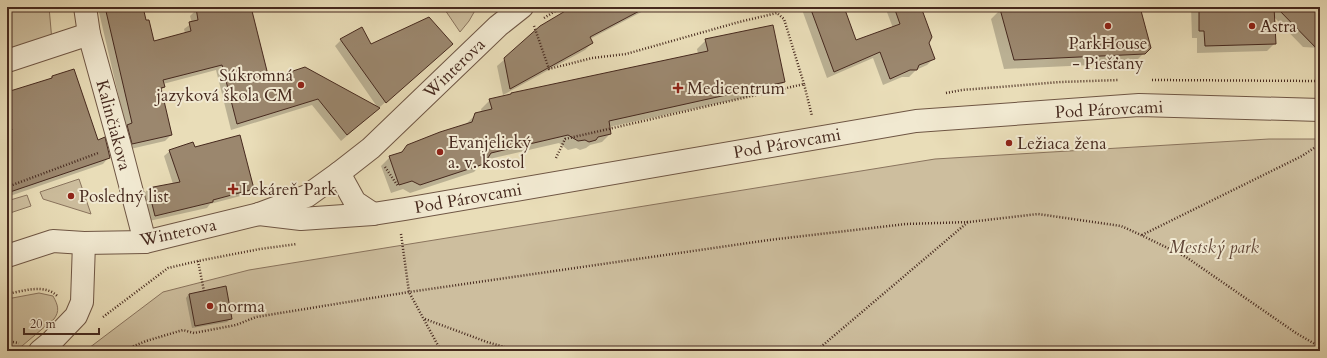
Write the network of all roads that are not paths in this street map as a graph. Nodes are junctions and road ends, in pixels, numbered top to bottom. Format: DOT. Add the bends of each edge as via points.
graph roads {
  1 [pos="85,7"];
  2 [pos="522,7"];
  3 [pos="501,16"];
  4 [pos="89,34"];
  5 [pos="7,61"];
  6 [pos="1320,110"];
  7 [pos="339,174"];
  8 [pos="259,214"];
  9 [pos="373,214"];
  10 [pos="84,242"];
  11 [pos="145,242"];
  12 [pos="7,256"];
  13 [pos="40,351"];
  1 -- 4 [label="street, Kalinčiakova"];
  2 -- 3 [label="street, Winterova"];
  3 -- 7 [label="street, Winterova" via="371,148"];
  4 -- 5 [label="street"];
  4 -- 11 [label="street, Kalinčiakova"];
  6 -- 9 [label="street, Pod Párovcami" via="1139,105 916,121"];
  7 -- 8 [label="street, Winterova" via="307,196"];
  7 -- 9 [label="street" via="355,202"];
  8 -- 9 [label="street, Pod Párovcami" via="301,219"];
  8 -- 11 [label="street, Winterova"];
  10 -- 11 [label="street, Winterova"];
  10 -- 12 [label="street, Winterova" via="53,241"];
  10 -- 13 [label="street" via="82,302 76,316"];
}
